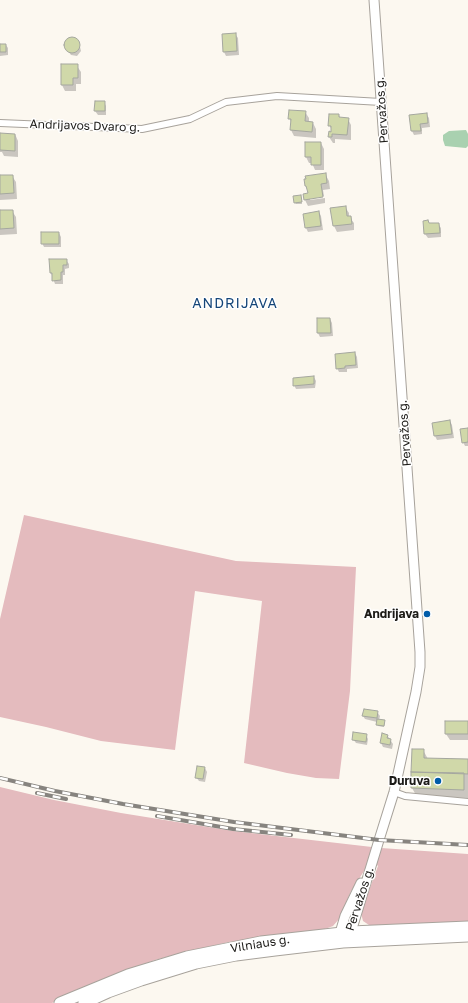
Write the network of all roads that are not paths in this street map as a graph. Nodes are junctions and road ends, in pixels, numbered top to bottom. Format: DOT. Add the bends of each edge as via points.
graph roads {
  1 [pos="374,0"];
  2 [pos="381,102"];
  3 [pos="0,123"];
  4 [pos="394,792"];
  5 [pos="468,802"];
  6 [pos="468,927"];
  7 [pos="345,936"];
  8 [pos="468,936"];
  9 [pos="60,1003"];
  10 [pos="84,1003"];
  1 -- 2 [label="main road, Pervažos g."];
  2 -- 3 [label="street, Andrijavos Dvaro g." via="277,96 226,102 190,119 142,129"];
  2 -- 4 [label="main road, Pervažos g." via="420,652 416,692"];
  4 -- 5 [label="street" via="405,796"];
  4 -- 7 [label="main road, Pervažos g." via="372,861 345,916"];
  6 -- 7 [label="highway, Vilniaus g."];
  7 -- 8 [label="highway, Vilniaus g."];
  7 -- 9 [label="highway, Vilniaus g." via="261,942 187,956 128,975"];
  7 -- 10 [label="highway, Vilniaus g." via="196,963 141,980"];
}
